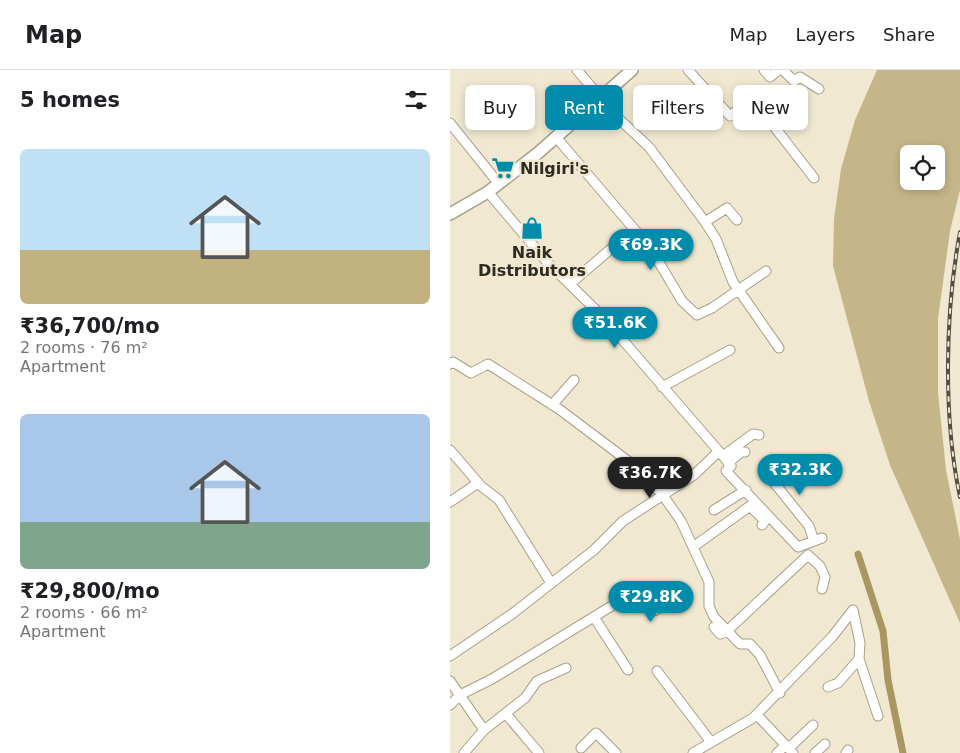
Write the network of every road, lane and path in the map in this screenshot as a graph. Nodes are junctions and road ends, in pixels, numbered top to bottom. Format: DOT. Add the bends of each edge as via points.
graph roads {
  1 [pos="577,70"];
  2 [pos="632,70"];
  3 [pos="688,70"];
  4 [pos="764,70"];
  5 [pos="781,70"];
  6 [pos="590,85"];
  7 [pos="614,85"];
  8 [pos="819,89"];
  9 [pos="623,120"];
  10 [pos="450,123"];
  11 [pos="564,130"];
  12 [pos="556,137"];
  13 [pos="814,178"];
  14 [pos="499,184"];
  15 [pos="488,192"];
  16 [pos="450,214"];
  17 [pos="737,220"];
  18 [pos="705,222"];
  19 [pos="634,229"];
  20 [pos="766,271"];
  21 [pos="570,284"];
  22 [pos="738,290"];
  23 [pos="779,348"];
  24 [pos="730,350"];
  25 [pos="450,364"];
  26 [pos="574,380"];
  27 [pos="662,387"];
  28 [pos="552,404"];
  29 [pos="759,435"];
  30 [pos="745,440"];
  31 [pos="450,450"];
  32 [pos="723,457"];
  33 [pos="772,480"];
  34 [pos="478,483"];
  35 [pos="746,490"];
  36 [pos="662,494"];
  37 [pos="450,502"];
  38 [pos="753,503"];
  39 [pos="714,510"];
  40 [pos="762,525"];
  41 [pos="814,541"];
  42 [pos="693,547"];
  43 [pos="808,555"];
  44 [pos="551,583"];
  45 [pos="822,589"];
  46 [pos="669,602"];
  47 [pos="594,617"];
  48 [pos="714,627"];
  49 [pos="724,633"];
  50 [pos="719,644"];
  51 [pos="450,656"];
  52 [pos="859,659"];
  53 [pos="566,668"];
  54 [pos="628,670"];
  55 [pos="657,671"];
  56 [pos="450,681"];
  57 [pos="828,687"];
  58 [pos="780,693"];
  59 [pos="460,695"];
  60 [pos="450,705"];
  61 [pos="506,714"];
  62 [pos="757,715"];
  63 [pos="878,716"];
  64 [pos="813,725"];
  65 [pos="484,730"];
  66 [pos="825,744"];
  67 [pos="581,748"];
  68 [pos="789,749"];
  69 [pos="701,750"];
  70 [pos="464,753"];
  71 [pos="539,753"];
  72 [pos="616,753"];
  73 [pos="777,753"];
  74 [pos="815,753"];
  1 -- 6 [label="street"];
  2 -- 7 [label="main road"];
  3 -- 13 [label="street" via="730,116 752,98"];
  4 -- 5 [label="street" via="770,78"];
  5 -- 8 [label="street" via="794,81 800,77"];
  9 -- 18 [label="street" via="649,147"];
  10 -- 14 [label="street"];
  11 -- 12 [label="main road"];
  12 -- 14 [label="main road"];
  12 -- 19 [label="street"];
  14 -- 15 [label="main road"];
  15 -- 16 [label="main road"];
  15 -- 21 [label="street"];
  17 -- 18 [label="street" via="727,208"];
  18 -- 22 [label="street"];
  19 -- 21 [label="street"];
  19 -- 22 [label="street" via="651,249 682,301 697,315"];
  20 -- 22 [label="street"];
  21 -- 27 [label="street"];
  22 -- 23 [label="street"];
  24 -- 27 [label="street"];
  25 -- 28 [label="street" via="454,362 471,373 488,364"];
  26 -- 28 [label="street"];
  27 -- 32 [label="street"];
  28 -- 36 [label="street" via="632,464"];
  29 -- 30 [label="street" via="753,434"];
  30 -- 32 [label="street"];
  30 -- 32 [label="street" via="748,450"];
  31 -- 34 [label="street"];
  32 -- 35 [label="street" via="731,466 726,471"];
  32 -- 36 [label="street"];
  33 -- 41 [label="street" via="809,526"];
  34 -- 37 [label="street"];
  34 -- 44 [label="street" via="499,500"];
  35 -- 38 [label="street"];
  35 -- 39 [label="street"];
  36 -- 42 [label="street"];
  36 -- 44 [label="street" via="623,522 594,550"];
  38 -- 40 [label="street" via="765,521"];
  38 -- 41 [label="street" via="798,547"];
  38 -- 42 [label="street"];
  41 -- 43 [label="street"];
  42 -- 49 [label="street" via="709,582 709,606"];
  43 -- 45 [label="street" via="820,566 825,577"];
  43 -- 49 [label="street"];
  44 -- 51 [label="street"];
  46 -- 47 [label="street" via="651,611 636,594"];
  47 -- 54 [label="street"];
  47 -- 59 [label="street"];
  48 -- 49 [label="street"];
  49 -- 50 [label="street" via="717,637"];
  49 -- 58 [label="street" via="740,644 750,644 760,655"];
  52 -- 57 [label="street" via="838,683"];
  52 -- 58 [label="street" via="860,643 853,610"];
  52 -- 63 [label="street"];
  53 -- 61 [label="street" via="537,681 525,698"];
  55 -- 69 [label="street"];
  56 -- 59 [label="street"];
  58 -- 62 [label="street"];
  59 -- 60 [label="street"];
  59 -- 65 [label="street"];
  61 -- 65 [label="street"];
  61 -- 71 [label="street"];
  62 -- 68 [label="street"];
  62 -- 69 [label="street"];
  64 -- 68 [label="street"];
  65 -- 70 [label="street"];
  66 -- 74 [label="street"];
  67 -- 72 [label="street" via="596,733"];
  68 -- 73 [label="street"];
}
